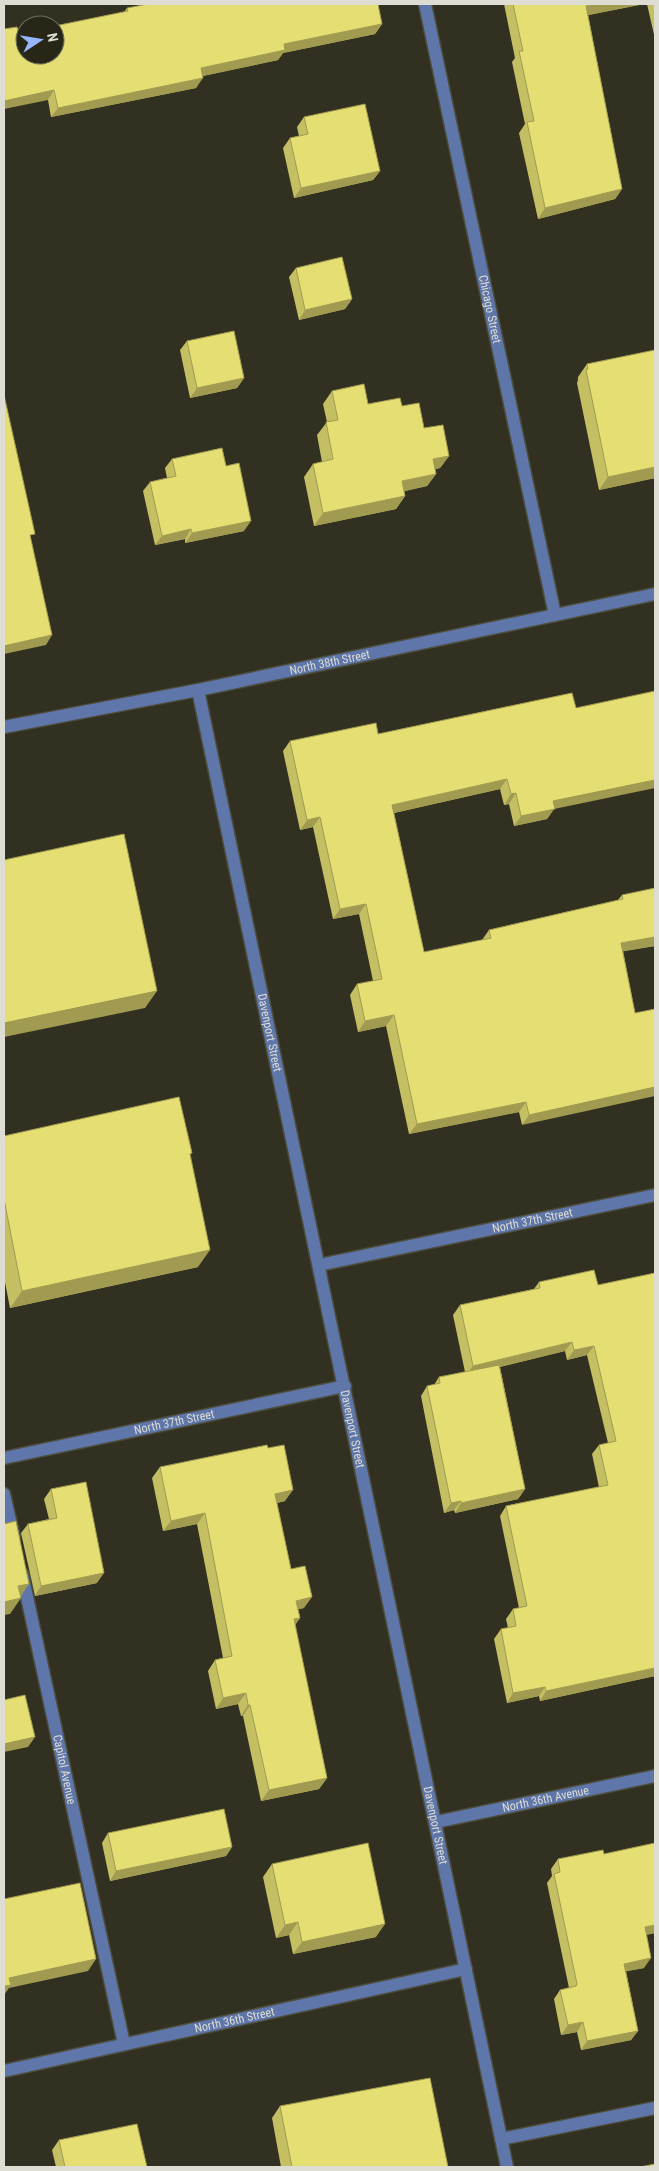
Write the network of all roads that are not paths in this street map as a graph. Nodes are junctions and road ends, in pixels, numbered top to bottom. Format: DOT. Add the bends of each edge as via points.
graph roads {
  1 [pos="425,4"];
  2 [pos="655,594"];
  3 [pos="555,615"];
  4 [pos="198,690"];
  5 [pos="4,727"];
  6 [pos="655,1195"];
  7 [pos="320,1265"];
  8 [pos="344,1386"];
  9 [pos="4,1458"];
  10 [pos="4,1494"];
  11 [pos="655,1776"];
  12 [pos="436,1822"];
  13 [pos="466,1969"];
  14 [pos="124,2044"];
  15 [pos="4,2071"];
  16 [pos="655,2108"];
  17 [pos="501,2139"];
  18 [pos="507,2167"];
  1 -- 3 [label="street, Chicago Street"];
  2 -- 3 [label="street, North 38th Street"];
  3 -- 4 [label="street, North 38th Street"];
  4 -- 5 [label="street, North 38th Street"];
  4 -- 7 [label="street, Davenport Street"];
  6 -- 7 [label="street, North 37th Street"];
  7 -- 8 [label="street, Davenport Street"];
  8 -- 9 [label="street, North 37th Street"];
  8 -- 12 [label="street, Davenport Street"];
  10 -- 14 [label="street, Capitol Avenue"];
  11 -- 12 [label="street, North 36th Avenue"];
  12 -- 13 [label="street, Davenport Street"];
  13 -- 14 [label="street, North 36th Street"];
  13 -- 17 [label="street, Davenport Street"];
  14 -- 15 [label="street, North 36th Street"];
  16 -- 17 [label="street"];
  17 -- 18 [label="street, Davenport Street"];
}
